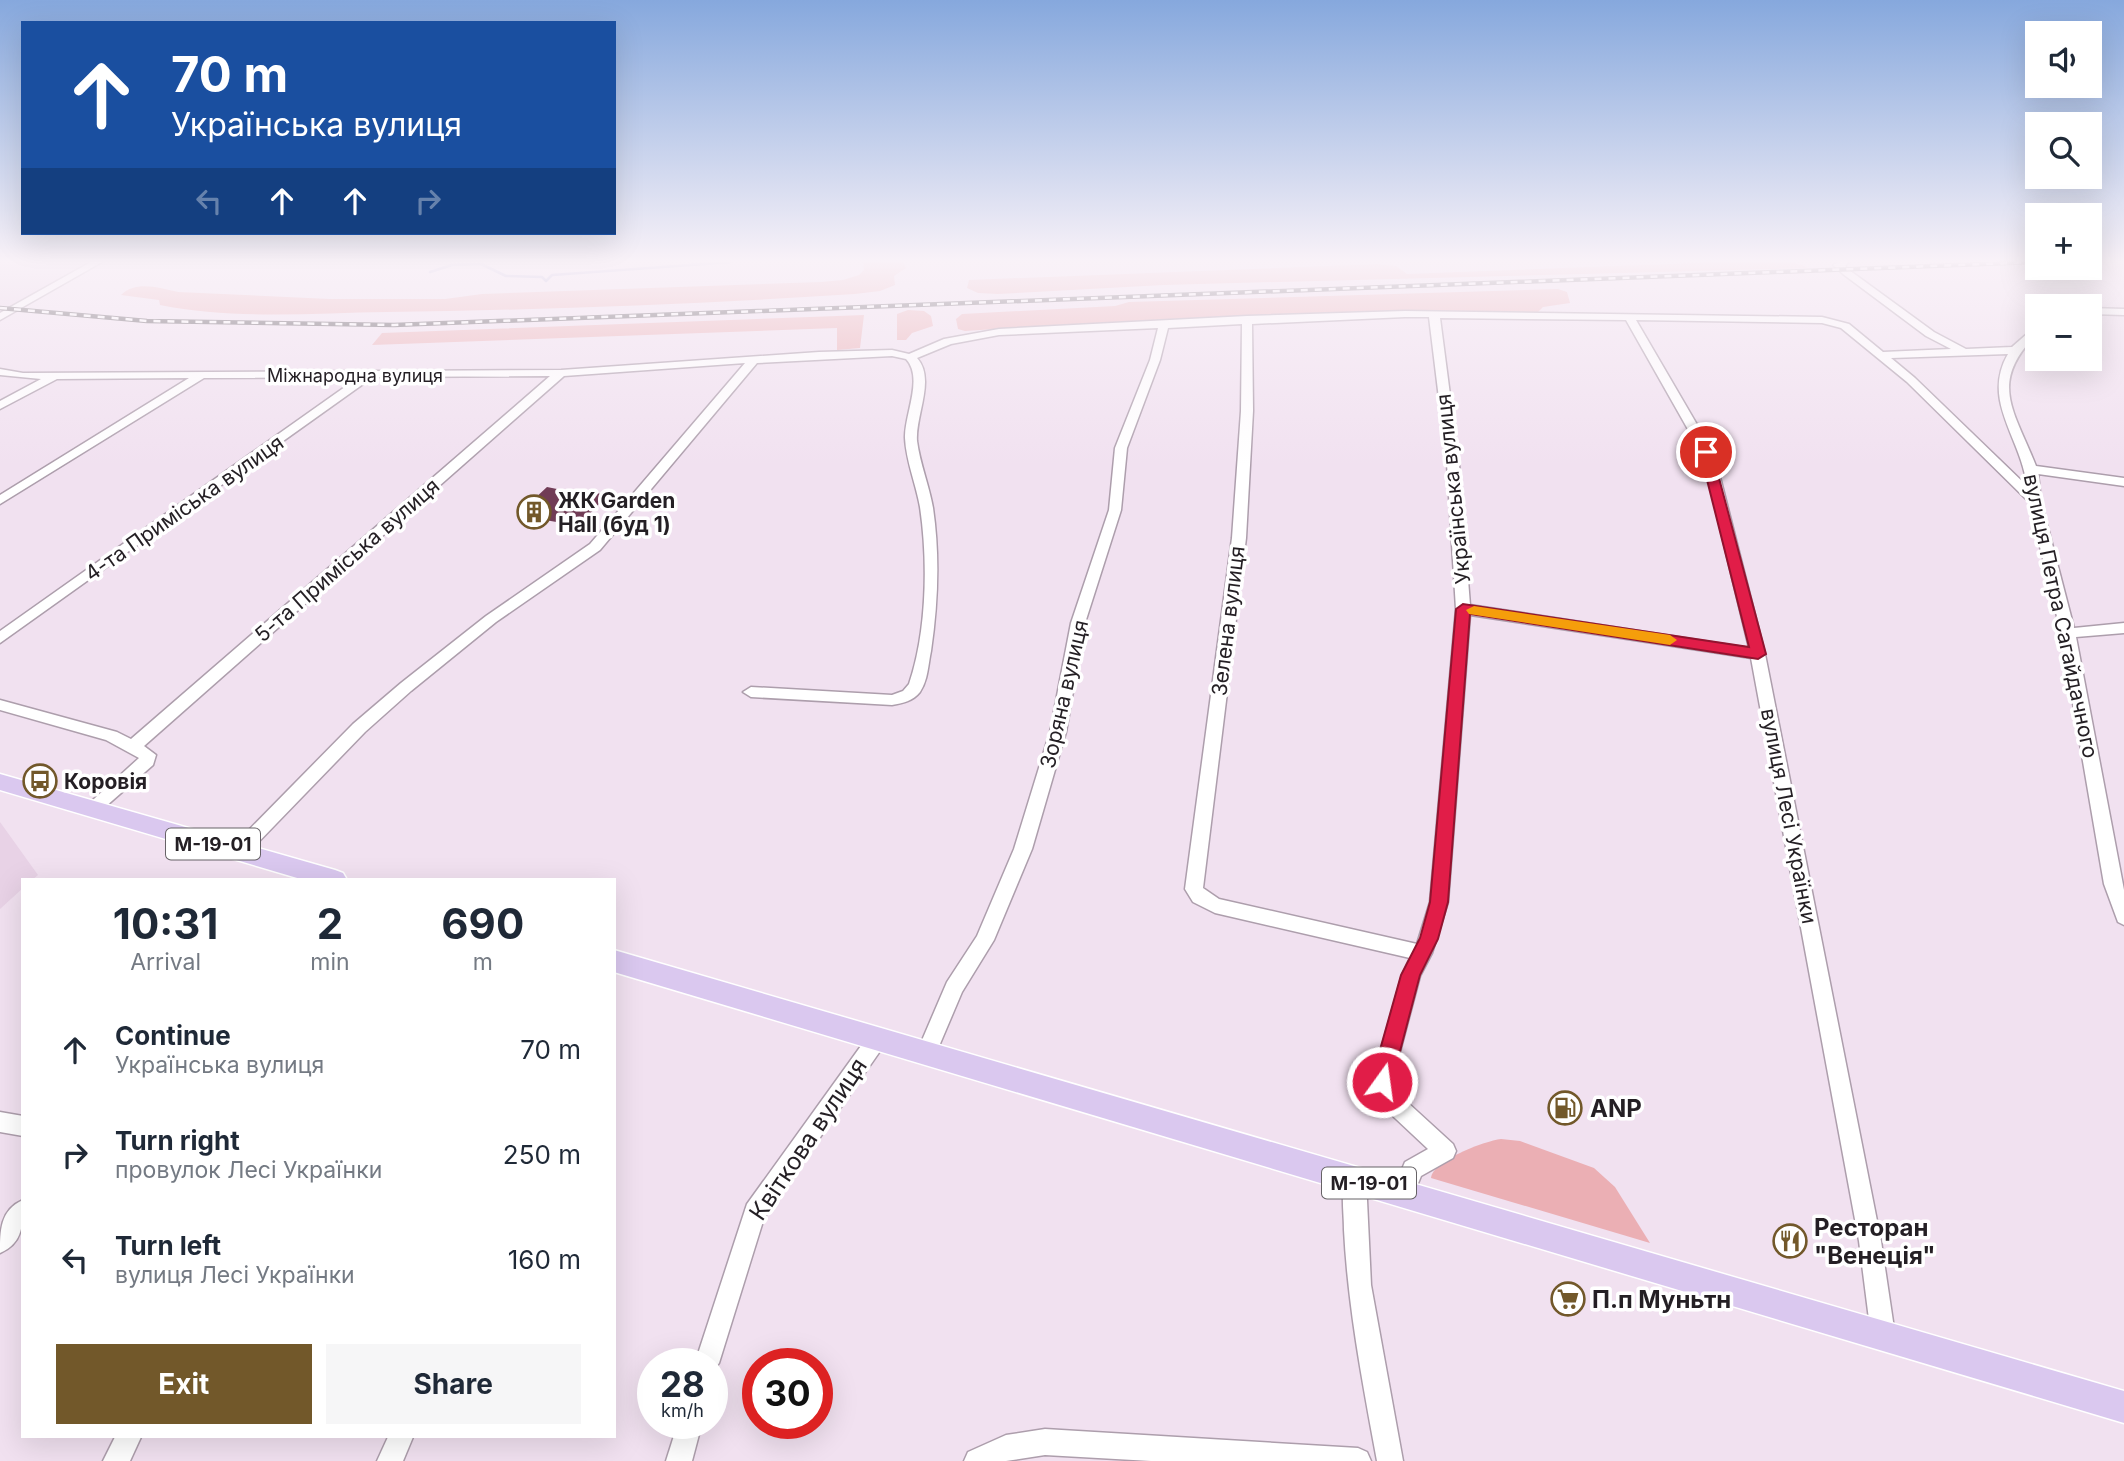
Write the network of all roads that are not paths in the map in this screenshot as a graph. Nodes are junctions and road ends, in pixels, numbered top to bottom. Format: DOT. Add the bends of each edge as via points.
graph roads {
  1 [pos="1053,330"];
  2 [pos="1162,330"];
  3 [pos="1247,330"];
  4 [pos="1435,330"];
  5 [pos="1636,330"];
  6 [pos="1850,330"];
  7 [pos="1925,330"];
  8 [pos="2025,340"];
  9 [pos="2015,350"];
  10 [pos="1963,351"];
  11 [pos="1878,355"];
  12 [pos="910,357"];
  13 [pos="752,362"];
  14 [pos="0,372"];
  15 [pos="561,373"];
  16 [pos="202,375"];
  17 [pos="55,376"];
  18 [pos="368,376"];
  19 [pos="0,406"];
  20 [pos="2031,469"];
  21 [pos="2124,482"];
  22 [pos="0,500"];
  23 [pos="2035,501"];
  24 [pos="1463,609"];
  25 [pos="2124,628"];
  26 [pos="2068,633"];
  27 [pos="0,638"];
  28 [pos="1758,654"];
  29 [pos="751,692"];
  30 [pos="0,705"];
  31 [pos="134,747"];
  32 [pos="0,782"];
  33 [pos="91,809"];
  34 [pos="239,851"];
  35 [pos="328,878"];
  36 [pos="2124,917"];
  37 [pos="1423,953"];
  38 [pos="616,962"];
  39 [pos="877,1038"];
  40 [pos="928,1052"];
  41 [pos="0,1122"];
  42 [pos="21,1126"];
  43 [pos="1355,1179"];
  44 [pos="1403,1193"];
  45 [pos="21,1214"];
  46 [pos="0,1242"];
  47 [pos="1883,1335"];
  48 [pos="712,1348"];
  49 [pos="2124,1407"];
  50 [pos="129,1438"];
  51 [pos="401,1438"];
  52 [pos="685,1439"];
  53 [pos="116,1461"];
  54 [pos="390,1461"];
  55 [pos="679,1461"];
  56 [pos="977,1461"];
  57 [pos="1359,1461"];
  58 [pos="1390,1461"];
  1 -- 12 [label="street" via="984,334 948,341"];
  2 -- 40 [label="street, Зоряна вулиця" via="1121,448 1112,524 1078,623 1058,732 1023,849 985,940 954,988"];
  3 -- 37 [label="street, Зелена вулиця" via="1239,538 1194,885 1199,897 1219,906"];
  4 -- 24 [label="street, Українська вулиця" via="1453,464"];
  5 -- 28 [label="street, вулиця Лесі Українки" via="1711,465"];
  6 -- 11 [label="street"];
  7 -- 10 [label="street"];
  8 -- 9 [label="street, вулиця Петра Сагайдачного"];
  9 -- 10 [label="street"];
  9 -- 20 [label="street, вулиця Петра Сагайдачного" via="2006,366 2003,394"];
  10 -- 11 [label="street"];
  11 -- 23 [label="street" via="1911,380"];
  12 -- 13 [label="street, Міжнародна вулиця" via="845,354"];
  12 -- 29 [label="street" via="918,363 920,373 911,437 932,552 929,621 916,689 903,698 887,700"];
  13 -- 15 [label="street, Міжнародна вулиця"];
  13 -- 34 [label="street" via="595,547 491,618 396,695"];
  14 -- 17 [label="street, Міжнародна вулиця"];
  15 -- 18 [label="street, Міжнародна вулиця"];
  15 -- 31 [label="street, 5-та Приміська вулиця"];
  16 -- 17 [label="street, Міжнародна вулиця"];
  16 -- 18 [label="street, Міжнародна вулиця"];
  16 -- 22 [label="street"];
  17 -- 19 [label="street"];
  18 -- 27 [label="street, 4-та Приміська вулиця"];
  20 -- 21 [label="street"];
  20 -- 23 [label="street, вулиця Петра Сагайдачного"];
  23 -- 26 [label="street, вулиця Петра Сагайдачного"];
  24 -- 28 [label="street"];
  24 -- 37 [label="street, Українська вулиця" via="1439,902"];
  25 -- 26 [label="street"];
  26 -- 36 [label="street, вулиця Петра Сагайдачного" via="2113,884"];
  28 -- 47 [label="street, вулиця Лесі Українки" via="1870,1241"];
  30 -- 31 [label="street" via="111,736"];
  31 -- 33 [label="street" via="148,755 148,760"];
  32 -- 33 [label="main road, М-19-01"];
  33 -- 34 [label="main road, М-19-01"];
  34 -- 35 [label="main road, М-19-01"];
  37 -- 44 [label="street, Українська вулиця" via="1411,975 1382,1082 1387,1097 1445,1151 1413,1169"];
  38 -- 39 [label="main road, М-19-01"];
  39 -- 40 [label="main road, М-19-01"];
  39 -- 48 [label="street, Квіткова вулиця" via="755,1212"];
  40 -- 43 [label="main road, М-19-01"];
  41 -- 42 [label="street"];
  43 -- 44 [label="main road, М-19-01"];
  43 -- 58 [label="street" via="1365,1313"];
  44 -- 47 [label="main road, М-19-01"];
  45 -- 46 [label="street"];
  47 -- 49 [label="main road, М-19-01"];
  50 -- 53 [label="street"];
  51 -- 54 [label="street"];
  52 -- 55 [label="street"];
  56 -- 57 [label="street" via="1006,1448 1066,1442"];
}
